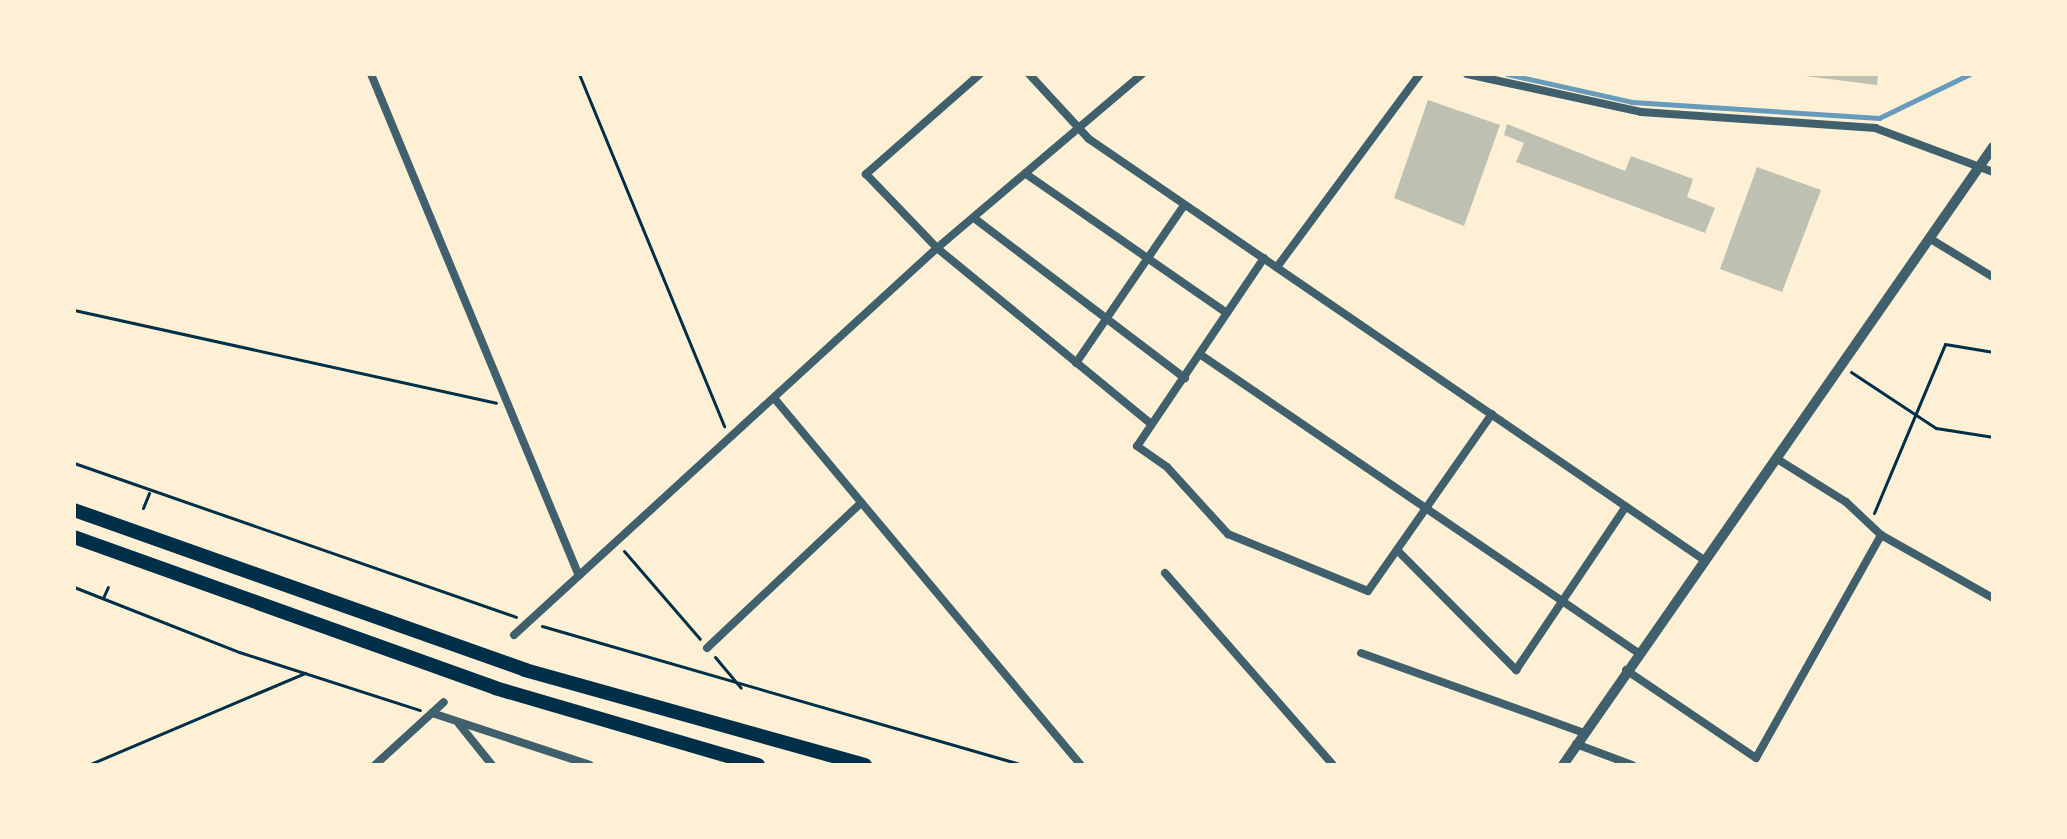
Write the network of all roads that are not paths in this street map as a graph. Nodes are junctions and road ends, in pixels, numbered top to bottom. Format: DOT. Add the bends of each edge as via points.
graph roads {
  1 [pos="371,74"];
  2 [pos="980,74"];
  3 [pos="1029,74"];
  4 [pos="1142,74"];
  5 [pos="1420,74"];
  6 [pos="1467,74"];
  7 [pos="1079,128"];
  8 [pos="1993,147"];
  9 [pos="1980,166"];
  10 [pos="1993,172"];
  11 [pos="1026,174"];
  12 [pos="1184,205"];
  13 [pos="974,218"];
  14 [pos="1929,238"];
  15 [pos="937,248"];
  16 [pos="1147,258"];
  17 [pos="1264,258"];
  18 [pos="1277,267"];
  19 [pos="1993,277"];
  20 [pos="1227,313"];
  21 [pos="1106,319"];
  22 [pos="1201,355"];
  23 [pos="1076,363"];
  24 [pos="1185,378"];
  25 [pos="774,398"];
  26 [pos="1492,414"];
  27 [pos="1151,424"];
  28 [pos="1777,459"];
  29 [pos="861,503"];
  30 [pos="1626,506"];
  31 [pos="1429,507"];
  32 [pos="74,510"];
  33 [pos="1881,535"];
  34 [pos="74,537"];
  35 [pos="1398,551"];
  36 [pos="1704,560"];
  37 [pos="1165,573"];
  38 [pos="579,576"];
  39 [pos="1993,598"];
  40 [pos="1563,601"];
  41 [pos="514,635"];
  42 [pos="707,648"];
  43 [pos="1637,652"];
  44 [pos="1361,653"];
  45 [pos="1625,670"];
  46 [pos="444,702"];
  47 [pos="432,713"];
  48 [pos="458,724"];
  49 [pos="1584,733"];
  50 [pos="1576,744"];
  51 [pos="375,765"];
  52 [pos="492,765"];
  53 [pos="590,765"];
  54 [pos="758,765"];
  55 [pos="865,765"];
  56 [pos="1081,765"];
  57 [pos="1333,765"];
  58 [pos="1563,765"];
  59 [pos="1632,765"];
  1 -- 38 [label="street"];
  2 -- 15 [label="street" via="866,174"];
  3 -- 7 [label="street"];
  4 -- 7 [label="street"];
  5 -- 18 [label="street"];
  6 -- 9 [label="street" via="1641,112 1875,128"];
  7 -- 11 [label="street"];
  7 -- 12 [label="street"];
  8 -- 9 [label="street"];
  9 -- 10 [label="street"];
  9 -- 14 [label="street"];
  11 -- 13 [label="street"];
  11 -- 16 [label="street"];
  12 -- 16 [label="street"];
  12 -- 17 [label="street"];
  13 -- 15 [label="street"];
  13 -- 21 [label="street"];
  14 -- 19 [label="street"];
  14 -- 28 [label="street"];
  15 -- 23 [label="street"];
  15 -- 25 [label="street"];
  16 -- 20 [label="street"];
  16 -- 21 [label="street"];
  17 -- 18 [label="street"];
  17 -- 20 [label="street"];
  18 -- 26 [label="street"];
  20 -- 22 [label="street"];
  21 -- 23 [label="street"];
  21 -- 24 [label="street"];
  22 -- 24 [label="street"];
  22 -- 31 [label="street"];
  23 -- 27 [label="street"];
  24 -- 27 [label="street"];
  25 -- 29 [label="street"];
  25 -- 38 [label="street"];
  26 -- 30 [label="street"];
  26 -- 31 [label="street"];
  27 -- 35 [label="street" via="1137,446 1167,467 1228,534 1368,591"];
  28 -- 33 [label="street"];
  28 -- 36 [label="street"];
  29 -- 42 [label="street"];
  29 -- 56 [label="street"];
  30 -- 36 [label="street"];
  30 -- 40 [label="street"];
  31 -- 35 [label="street"];
  31 -- 40 [label="street"];
  32 -- 55 [label="highway" via="525,670"];
  33 -- 39 [label="street"];
  33 -- 45 [label="street" via="1756,758"];
  34 -- 54 [label="highway" via="495,688"];
  35 -- 40 [label="street" via="1516,670"];
  36 -- 43 [label="street"];
  37 -- 57 [label="street"];
  38 -- 41 [label="street"];
  40 -- 43 [label="street"];
  43 -- 45 [label="street"];
  44 -- 49 [label="street"];
  45 -- 49 [label="street"];
  46 -- 47 [label="street"];
  47 -- 48 [label="street"];
  47 -- 51 [label="street"];
  48 -- 52 [label="street"];
  48 -- 53 [label="street"];
  49 -- 50 [label="street"];
  50 -- 58 [label="street"];
  50 -- 59 [label="street"];
}
